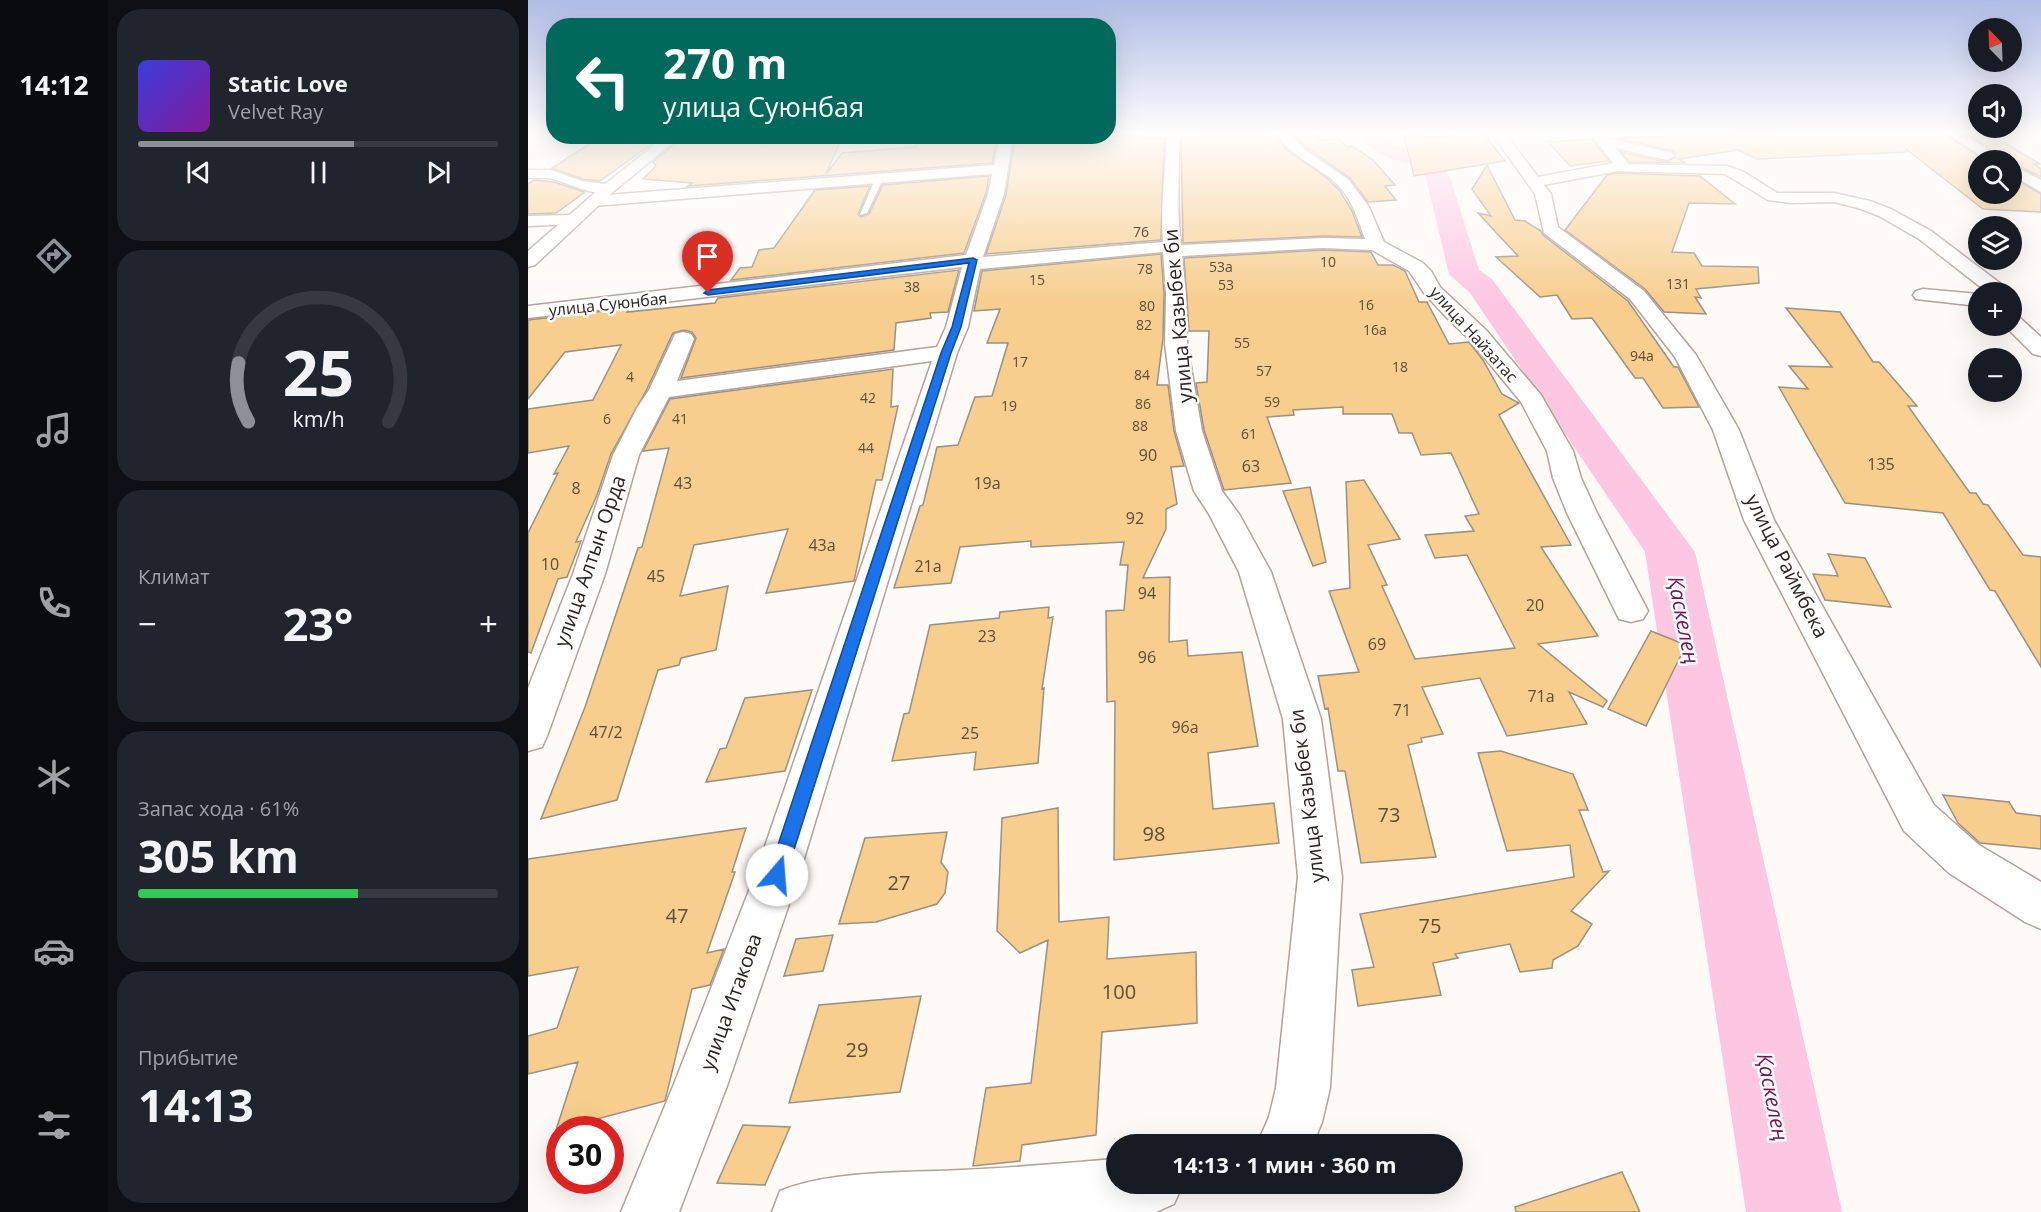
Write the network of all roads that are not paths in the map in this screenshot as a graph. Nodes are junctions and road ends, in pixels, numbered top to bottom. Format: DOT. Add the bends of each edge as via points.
graph roads {
  1 [pos="609,188"];
  2 [pos="742,189"];
  3 [pos="875,189"];
  4 [pos="997,189"];
  5 [pos="1171,189"];
  6 [pos="1348,189"];
  7 [pos="1539,189"];
  8 [pos="1757,189"];
  9 [pos="594,201"];
  10 [pos="863,213"];
  11 [pos="572,219"];
  12 [pos="528,221"];
  13 [pos="1376,245"];
  14 [pos="1173,249"];
  15 [pos="528,261"];
  16 [pos="973,262"];
  17 [pos="1988,282"];
  18 [pos="1923,295"];
  19 [pos="1968,298"];
  20 [pos="528,312"];
  21 [pos="2022,331"];
  22 [pos="683,339"];
  23 [pos="2041,349"];
  24 [pos="946,353"];
  25 [pos="661,391"];
  26 [pos="1630,611"];
  27 [pos="528,736"];
  28 [pos="2041,907"];
  29 [pos="1290,1134"];
  30 [pos="1106,1188"];
  31 [pos="650,1212"];
  32 [pos="801,1212"];
  1 -- 9 [label="street"];
  2 -- 9 [label="street"];
  3 -- 10 [label="lane"];
  4 -- 16 [label="street, улица Итакова"];
  5 -- 14 [label="street, улица Казыбек би" via="1169,215"];
  6 -- 13 [label="street" via="1361,205"];
  7 -- 28 [label="street, улица Раймбека" via="1550,229 1636,295 1685,355 1726,430 1759,520 1919,818 1964,858"];
  8 -- 17 [label="street" via="1771,196 1839,198 1880,210 1943,248"];
  9 -- 11 [label="street"];
  11 -- 12 [label="street"];
  11 -- 15 [label="street"];
  13 -- 14 [label="street, улица Суюнбая" via="1323,243"];
  13 -- 26 [label="street, улица Найзатас" via="1416,267 1431,289 1478,335 1532,400 1560,451 1582,513"];
  14 -- 16 [label="street, улица Суюнбая"];
  14 -- 29 [label="street, улица Казыбек би" via="1176,344 1188,431 1208,491 1255,572 1302,719 1320,878 1303,1088"];
  16 -- 20 [label="street, улица Суюнбая"];
  16 -- 24 [label="street, улица Итакова" via="957,327"];
  18 -- 19 [label="street"];
  21 -- 23 [label="street"];
  22 -- 25 [label="street, улица Алтын Орда"];
  24 -- 25 [label="street"];
  24 -- 31 [label="street, улица Итакова" via="777,875"];
  25 -- 27 [label="street, улица Алтын Орда" via="626,455 589,574"];
  30 -- 32 [label="street" via="876,1203"];
}
